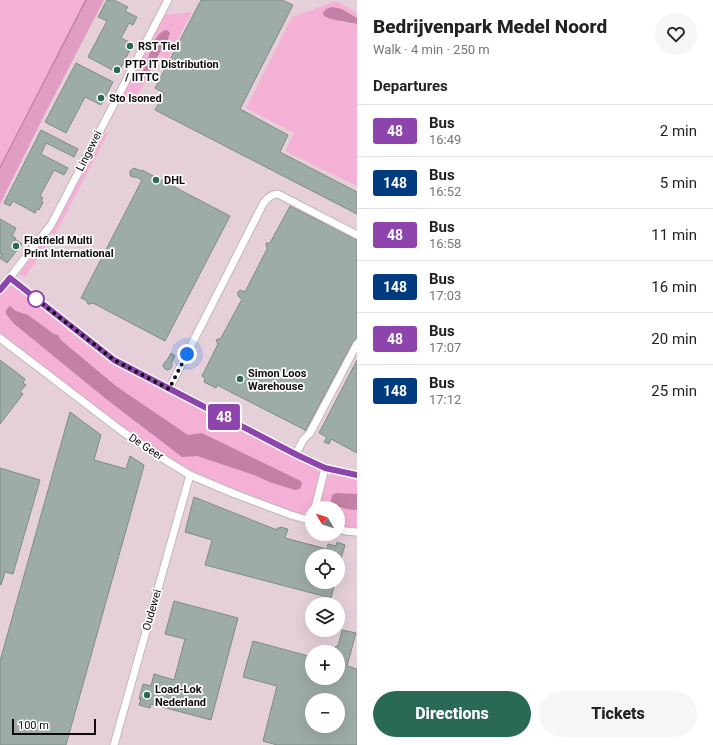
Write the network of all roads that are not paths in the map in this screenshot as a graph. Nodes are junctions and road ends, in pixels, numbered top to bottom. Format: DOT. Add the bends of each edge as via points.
graph roads {
  1 [pos="167,1"];
  2 [pos="357,235"];
  3 [pos="10,278"];
  4 [pos="0,290"];
  5 [pos="0,338"];
  6 [pos="357,344"];
  7 [pos="169,389"];
  8 [pos="296,454"];
  9 [pos="325,468"];
  10 [pos="190,474"];
  11 [pos="357,475"];
  12 [pos="316,501"];
  13 [pos="305,518"];
  14 [pos="345,531"];
  15 [pos="357,532"];
  16 [pos="114,745"];
  1 -- 3 [label="street, Lingewei" via="51,225"];
  2 -- 7 [label="street" via="278,194 272,194 263,204"];
  3 -- 4 [label="street, Lingewei"];
  3 -- 7 [label="street" via="114,360"];
  5 -- 10 [label="street, De Geer" via="122,432"];
  6 -- 8 [label="street" via="310,433"];
  7 -- 8 [label="street"];
  8 -- 9 [label="street"];
  9 -- 11 [label="street"];
  9 -- 12 [label="street"];
  10 -- 13 [label="street, De Geer" via="235,494"];
  10 -- 16 [label="street, Oudewei"];
  14 -- 15 [label="street"];
}
